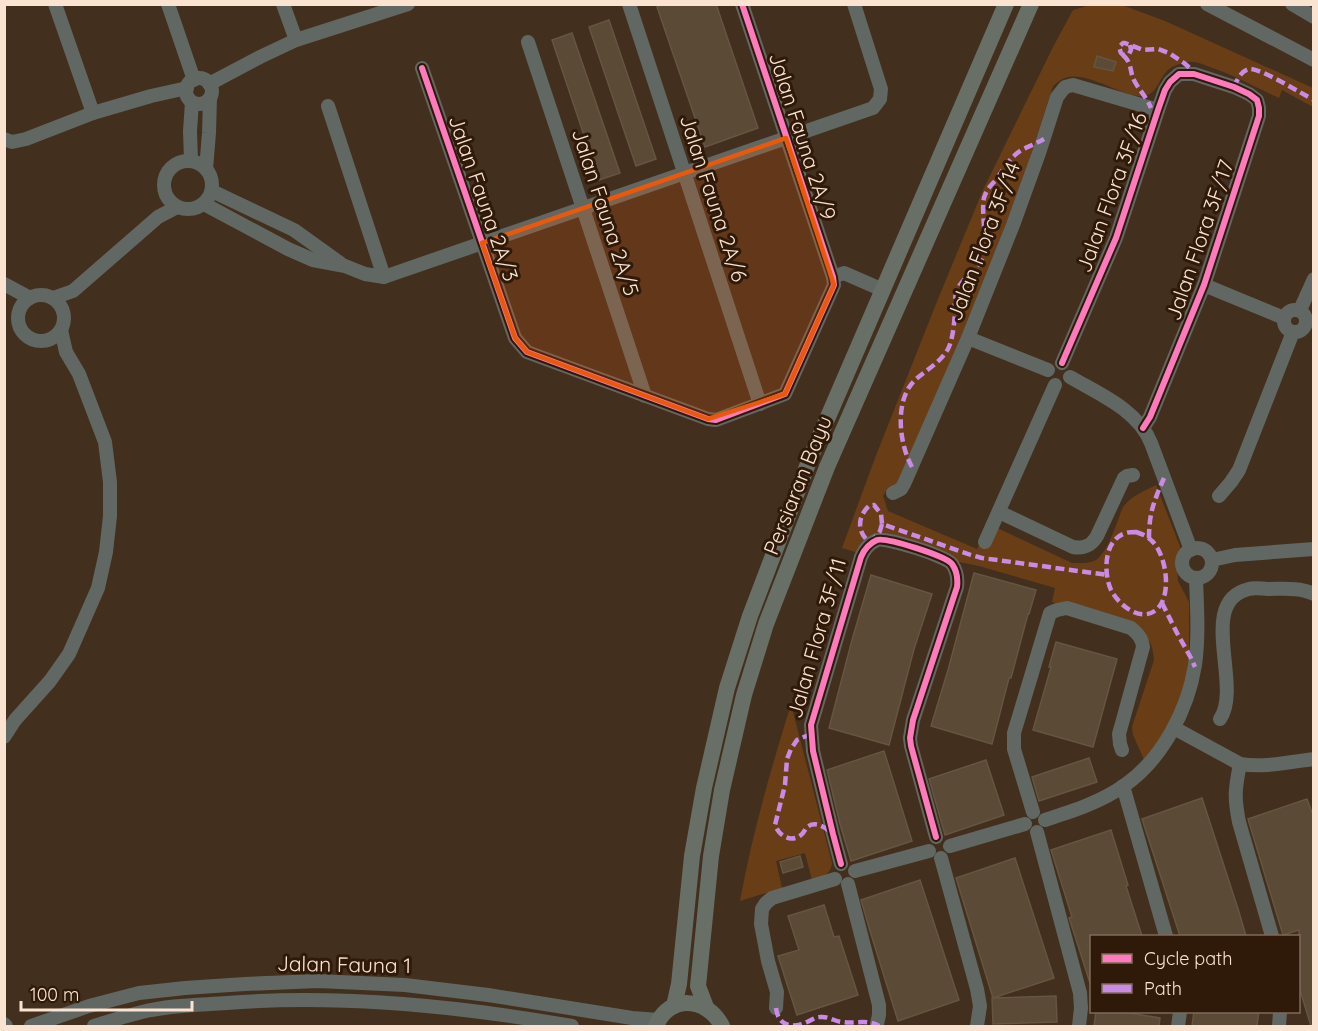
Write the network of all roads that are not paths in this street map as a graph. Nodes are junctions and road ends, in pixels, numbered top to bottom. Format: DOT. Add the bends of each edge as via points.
graph roads {
  1 [pos="55,4"];
  2 [pos="168,4"];
  3 [pos="283,4"];
  4 [pos="628,4"];
  5 [pos="742,4"];
  6 [pos="854,4"];
  7 [pos="1006,4"];
  8 [pos="1031,4"];
  9 [pos="1207,4"];
  10 [pos="1293,4"];
  11 [pos="400,6"];
  12 [pos="1314,17"];
  13 [pos="296,40"];
  14 [pos="528,42"];
  15 [pos="1314,60"];
  16 [pos="422,68"];
  17 [pos="1219,82"];
  18 [pos="190,84"];
  19 [pos="209,91"];
  20 [pos="192,102"];
  21 [pos="328,106"];
  22 [pos="1158,110"];
  23 [pos="93,112"];
  24 [pos="786,138"];
  25 [pos="4,139"];
  26 [pos="191,161"];
  27 [pos="206,169"];
  28 [pos="684,173"];
  29 [pos="212,191"];
  30 [pos="166,194"];
  31 [pos="204,204"];
  32 [pos="177,207"];
  33 [pos="583,208"];
  34 [pos="158,217"];
  35 [pos="482,243"];
  36 [pos="345,266"];
  37 [pos="384,277"];
  38 [pos="833,277"];
  39 [pos="1314,279"];
  40 [pos="6,285"];
  41 [pos="1204,285"];
  42 [pos="883,290"];
  43 [pos="73,291"];
  44 [pos="30,298"];
  45 [pos="53,298"];
  46 [pos="1300,310"];
  47 [pos="19,312"];
  48 [pos="64,312"];
  49 [pos="1284,318"];
  50 [pos="1310,325"];
  51 [pos="61,330"];
  52 [pos="1293,332"];
  53 [pos="968,338"];
  54 [pos="47,340"];
  55 [pos="66,352"];
  56 [pos="1062,363"];
  57 [pos="1048,370"];
  58 [pos="1070,377"];
  59 [pos="1055,385"];
  60 [pos="645,396"];
  61 [pos="760,404"];
  62 [pos="1143,428"];
  63 [pos="1133,476"];
  64 [pos="893,493"];
  65 [pos="1219,496"];
  66 [pos="999,512"];
  67 [pos="985,542"];
  68 [pos="1314,549"];
  69 [pos="1191,550"];
  70 [pos="1212,560"];
  71 [pos="1196,578"];
  72 [pos="1314,594"];
  73 [pos="1220,719"];
  74 [pos="1174,728"];
  75 [pos="4,737"];
  76 [pos="1122,750"];
  77 [pos="1314,759"];
  78 [pos="1240,764"];
  79 [pos="1123,786"];
  80 [pos="1033,812"];
  81 [pos="1045,820"];
  82 [pos="1025,824"];
  83 [pos="1037,832"];
  84 [pos="936,837"];
  85 [pos="950,846"];
  86 [pos="935,855"];
  87 [pos="842,864"];
  88 [pos="855,871"];
  89 [pos="841,881"];
  90 [pos="1166,935"];
  91 [pos="1272,935"];
  92 [pos="674,1006"];
  93 [pos="706,1007"];
  94 [pos="776,1008"];
  95 [pos="657,1023"];
  96 [pos="877,1024"];
  97 [pos="31,1026"];
  98 [pos="94,1026"];
  99 [pos="572,1026"];
  100 [pos="722,1026"];
  101 [pos="977,1026"];
  102 [pos="1079,1026"];
  1 -- 23 [label="street"];
  2 -- 18 [label="street"];
  3 -- 13 [label="street"];
  4 -- 28 [label="street, Jalan Fauna 2A/6"];
  5 -- 24 [label="street, Jalan Fauna 2A/9"];
  6 -- 24 [label="street" via="881,89 880,99 873,108"];
  7 -- 42 [label="main road, Persiaran Bayu"];
  8 -- 93 [label="main road, Persiaran Bayu" via="827,467 766,624 744,694 711,856 698,986"];
  9 -- 15 [label="street"];
  10 -- 12 [label="street"];
  11 -- 13 [label="street"];
  13 -- 19 [label="street" via="260,57"];
  14 -- 33 [label="street, Jalan Fauna 2A/5"];
  16 -- 35 [label="street, Jalan Fauna 2A/3"];
  17 -- 22 [label="street, Jalan Flora 3F/16" via="1179,74 1167,86"];
  17 -- 41 [label="street, Jalan Flora 3F/17" via="1253,96 1259,111"];
  18 -- 19 [label="street" via="204,80"];
  18 -- 20 [label="street" via="187,96"];
  18 -- 23 [label="street"];
  19 -- 20 [label="street" via="204,103"];
  19 -- 27 [label="street"];
  20 -- 26 [label="street"];
  21 -- 37 [label="street"];
  22 -- 53 [label="street, Jalan Flora 3F/14" via="1078,86 1062,89"];
  22 -- 56 [label="street, Jalan Flora 3F/16" via="1116,238"];
  23 -- 25 [label="street" via="26,139"];
  24 -- 28 [label="street"];
  24 -- 38 [label="street, Jalan Fauna 2A/9"];
  26 -- 27 [label="street"];
  26 -- 30 [label="street" via="183,161 169,170"];
  27 -- 29 [label="street"];
  28 -- 33 [label="street"];
  28 -- 61 [label="street, Jalan Fauna 2A/6"];
  29 -- 31 [label="street"];
  29 -- 36 [label="street" via="294,230"];
  30 -- 32 [label="street"];
  30 -- 34 [label="street"];
  31 -- 32 [label="street" via="191,209"];
  31 -- 36 [label="street" via="313,260"];
  32 -- 34 [label="street"];
  33 -- 35 [label="street"];
  33 -- 60 [label="street, Jalan Fauna 2A/5"];
  34 -- 43 [label="street"];
  35 -- 37 [label="street"];
  35 -- 60 [label="street, Jalan Fauna 2A/3" via="515,338 527,352"];
  36 -- 37 [label="street"];
  38 -- 42 [label="street" via="844,273"];
  38 -- 61 [label="street" via="834,285 784,394"];
  39 -- 46 [label="street"];
  40 -- 44 [label="street"];
  40 -- 47 [label="street"];
  41 -- 49 [label="street"];
  41 -- 62 [label="street, Jalan Flora 3F/17"];
  42 -- 92 [label="main road, Persiaran Bayu" via="789,510 727,688 692,856"];
  43 -- 45 [label="street"];
  43 -- 48 [label="street"];
  44 -- 45 [label="street"];
  44 -- 47 [label="street"];
  45 -- 48 [label="street"];
  46 -- 49 [label="street" via="1289,311"];
  46 -- 50 [label="street"];
  47 -- 54 [label="street" via="19,324 25,334 35,340"];
  48 -- 51 [label="street"];
  49 -- 52 [label="street" via="1286,327"];
  50 -- 52 [label="street"];
  51 -- 54 [label="street"];
  51 -- 55 [label="street"];
  52 -- 65 [label="street" via="1239,470"];
  53 -- 57 [label="street"];
  53 -- 64 [label="street, Jalan Flora 3F/14" via="904,484"];
  54 -- 55 [label="street"];
  55 -- 75 [label="street" via="79,374 105,442 110,482 106,552 98,588 69,654"];
  56 -- 57 [label="street" via="1053,363"];
  56 -- 58 [label="street" via="1069,368"];
  57 -- 59 [label="street" via="1048,379"];
  58 -- 59 [label="street" via="1064,384"];
  58 -- 62 [label="street" via="1128,413"];
  59 -- 66 [label="street"];
  60 -- 61 [label="street" via="716,420"];
  62 -- 69 [label="street"];
  63 -- 66 [label="street" via="1124,478 1097,536 1084,548 1073,547"];
  66 -- 67 [label="street"];
  68 -- 70 [label="street"];
  69 -- 70 [label="street" via="1206,551"];
  69 -- 71 [label="street" via="1183,560 1183,568"];
  70 -- 71 [label="street" via="1209,573"];
  71 -- 74 [label="street" via="1194,667 1189,694"];
  72 -- 73 [label="street" via="1305,589 1250,588 1227,603 1223,625 1227,701"];
  74 -- 78 [label="street"];
  74 -- 79 [label="street" via="1151,761"];
  76 -- 80 [label="street" via="1119,734 1143,647 1138,634 1131,628 1067,608 1050,613 1013,740"];
  77 -- 78 [label="street" via="1271,765"];
  78 -- 91 [label="street" via="1235,805"];
  79 -- 81 [label="street" via="1092,803"];
  79 -- 90 [label="street"];
  80 -- 81 [label="street" via="1041,813"];
  80 -- 82 [label="street" via="1026,816"];
  81 -- 83 [label="street" via="1044,828"];
  82 -- 83 [label="street" via="1030,831"];
  82 -- 85 [label="street"];
  83 -- 102 [label="street" via="1080,993"];
  84 -- 85 [label="street"];
  84 -- 86 [label="street" via="930,843"];
  84 -- 87 [label="street, Jalan Flora 3F/11" via="910,738 957,577 949,561 877,540 867,547 859,562 811,725 813,751"];
  85 -- 86 [label="street" via="948,854"];
  86 -- 88 [label="street"];
  86 -- 101 [label="street" via="977,989"];
  87 -- 88 [label="street"];
  87 -- 89 [label="street" via="834,871"];
  88 -- 89 [label="street" via="853,880"];
  89 -- 94 [label="street" via="772,898 762,909 761,924 777,992"];
  89 -- 96 [label="street" via="879,1005"];
  92 -- 93 [label="main road"];
  92 -- 95 [label="main road"];
  93 -- 100 [label="main road"];
  95 -- 97 [label="street, Jalan Fauna 1" via="488,995 405,985 318,981 139,993"];
  98 -- 99 [label="street" via="143,1012 189,1005 320,1000 405,1003"];
}
